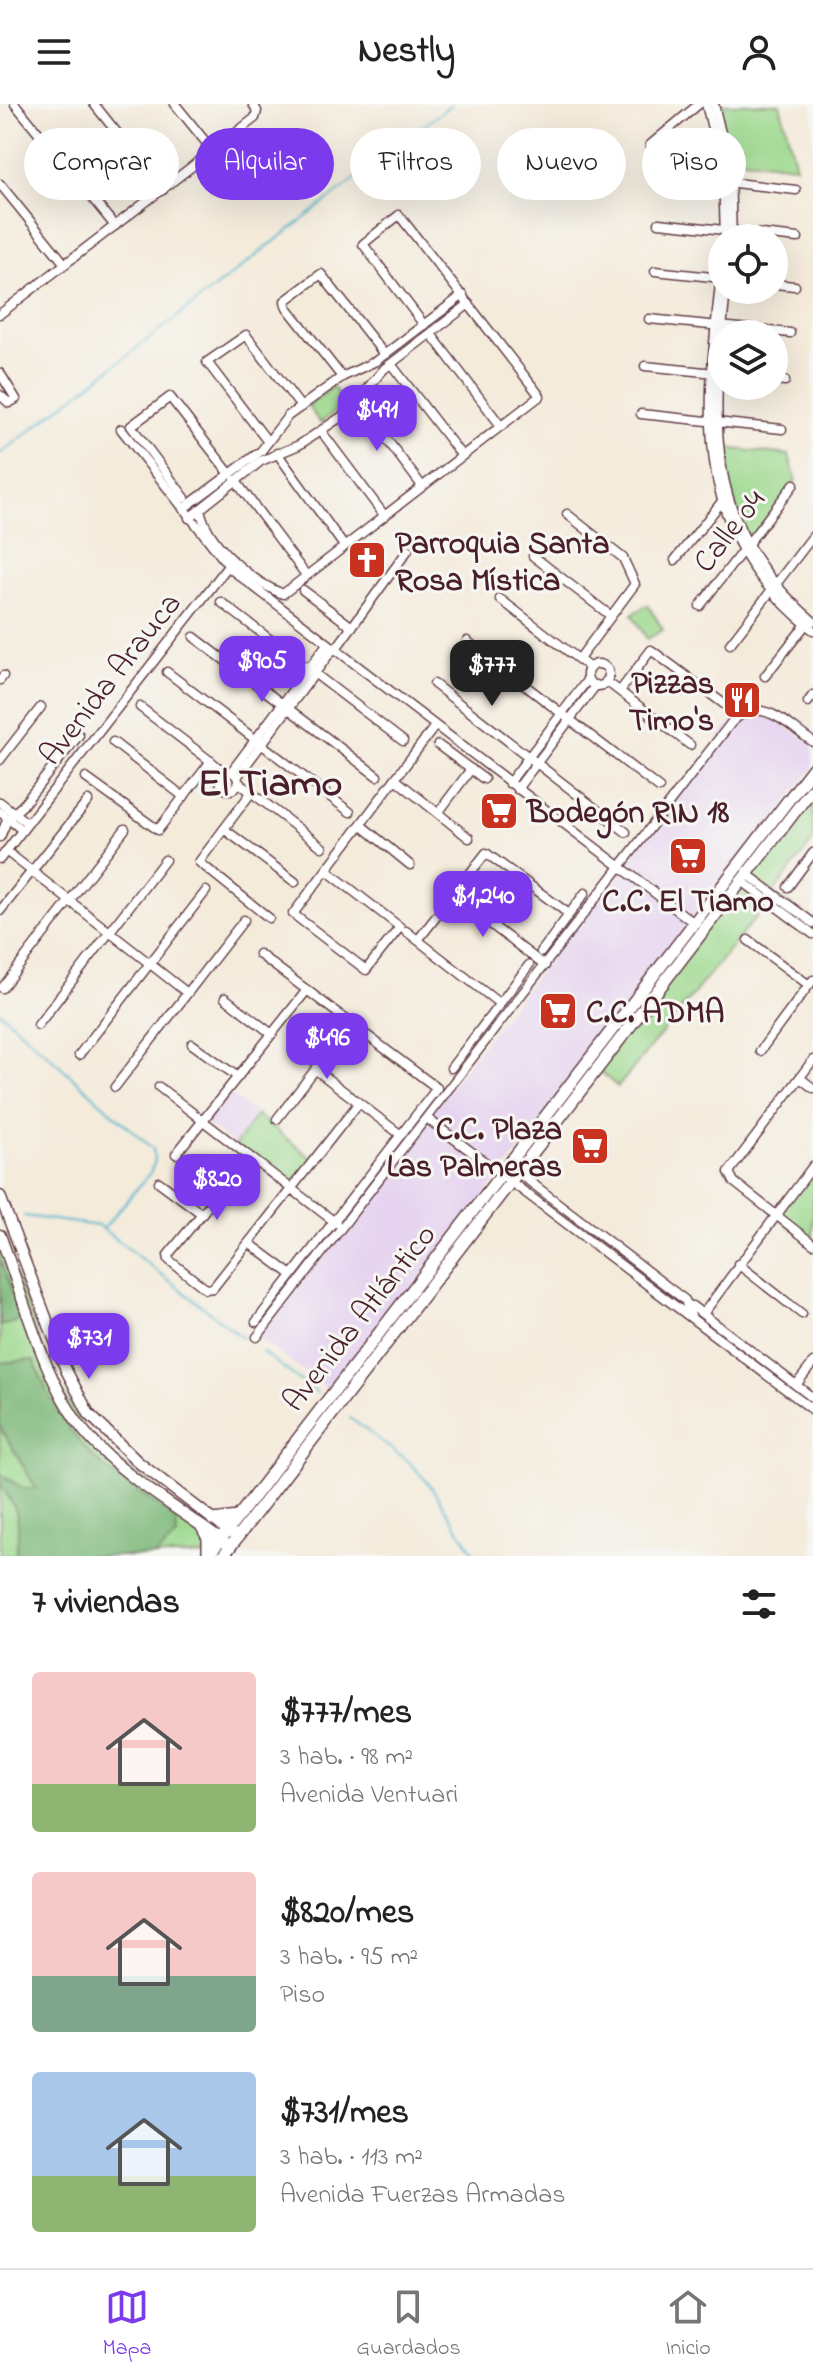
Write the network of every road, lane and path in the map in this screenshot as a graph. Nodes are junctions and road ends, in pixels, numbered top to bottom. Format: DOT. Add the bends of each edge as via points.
graph roads {
  1 [pos="15,104"];
  2 [pos="94,104"];
  3 [pos="175,104"];
  4 [pos="253,104"];
  5 [pos="699,104"];
  6 [pos="706,104"];
  7 [pos="714,104"];
  8 [pos="113,128"];
  9 [pos="242,128"];
  10 [pos="670,128"];
  11 [pos="713,128"];
  12 [pos="718,128"];
  13 [pos="195,129"];
  14 [pos="195,165"];
  15 [pos="179,178"];
  16 [pos="0,184"];
  17 [pos="746,184"];
  18 [pos="796,190"];
  19 [pos="150,200"];
  20 [pos="728,200"];
  21 [pos="659,223"];
  22 [pos="729,224"];
  23 [pos="115,226"];
  24 [pos="708,231"];
  25 [pos="788,237"];
  26 [pos="798,238"];
  27 [pos="65,264"];
  28 [pos="655,271"];
  29 [pos="708,277"];
  30 [pos="788,285"];
  31 [pos="795,286"];
  32 [pos="463,295"];
  33 [pos="469,304"];
  34 [pos="0,314"];
  35 [pos="649,319"];
  36 [pos="424,325"];
  37 [pos="708,325"];
  38 [pos="431,334"];
  39 [pos="384,354"];
  40 [pos="371,364"];
  41 [pos="391,364"];
  42 [pos="645,366"];
  43 [pos="0,373"];
  44 [pos="708,373"];
  45 [pos="378,374"];
  46 [pos="342,377"];
  47 [pos="0,395"];
  48 [pos="357,400"];
  49 [pos="714,400"];
  50 [pos="301,407"];
  51 [pos="641,414"];
  52 [pos="712,421"];
  53 [pos="501,426"];
  54 [pos="121,429"];
  55 [pos="782,429"];
  56 [pos="321,431"];
  57 [pos="268,442"];
  58 [pos="277,453"];
  59 [pos="462,456"];
  60 [pos="258,458"];
  61 [pos="233,477"];
  62 [pos="794,484"];
  63 [pos="422,486"];
  64 [pos="185,498"];
  65 [pos="726,498"];
  66 [pos="183,509"];
  67 [pos="200,509"];
  68 [pos="567,514"];
  69 [pos="384,515"];
  70 [pos="189,518"];
  71 [pos="813,536"];
  72 [pos="344,546"];
  73 [pos="745,546"];
  74 [pos="408,550"];
  75 [pos="533,556"];
  76 [pos="675,560"];
  77 [pos="228,566"];
  78 [pos="306,575"];
  79 [pos="774,588"];
  80 [pos="303,590"];
  81 [pos="500,599"];
  82 [pos="221,602"];
  83 [pos="700,606"];
  84 [pos="611,616"];
  85 [pos="811,622"];
  86 [pos="352,627"];
  87 [pos="194,637"];
  88 [pos="467,641"];
  89 [pos="730,644"];
  90 [pos="332,648"];
  91 [pos="579,659"];
  92 [pos="590,668"];
  93 [pos="312,671"];
  94 [pos="167,672"];
  95 [pos="765,676"];
  96 [pos="606,681"];
  97 [pos="592,682"];
  98 [pos="434,684"];
  99 [pos="620,691"];
  100 [pos="724,704"];
  101 [pos="41,707"];
  102 [pos="140,707"];
  103 [pos="285,707"];
  104 [pos="566,717"];
  105 [pos="435,726"];
  106 [pos="79,735"];
  107 [pos="403,741"];
  108 [pos="113,742"];
  109 [pos="259,742"];
  110 [pos="813,742"];
  111 [pos="438,745"];
  112 [pos="690,745"];
  113 [pos="0,760"];
  114 [pos="534,760"];
  115 [pos="211,761"];
  116 [pos="813,768"];
  117 [pos="471,769"];
  118 [pos="233,776"];
  119 [pos="377,776"];
  120 [pos="86,778"];
  121 [pos="395,779"];
  122 [pos="484,779"];
  123 [pos="513,786"];
  124 [pos="659,788"];
  125 [pos="813,788"];
  126 [pos="251,793"];
  127 [pos="184,797"];
  128 [pos="88,801"];
  129 [pos="0,802"];
  130 [pos="350,812"];
  131 [pos="438,813"];
  132 [pos="7,814"];
  133 [pos="361,825"];
  134 [pos="25,826"];
  135 [pos="125,829"];
  136 [pos="224,829"];
  137 [pos="626,832"];
  138 [pos="0,837"];
  139 [pos="469,838"];
  140 [pos="322,847"];
  141 [pos="813,853"];
  142 [pos="3,855"];
  143 [pos="165,860"];
  144 [pos="410,865"];
  145 [pos="621,868"];
  146 [pos="326,870"];
  147 [pos="32,871"];
  148 [pos="745,877"];
  149 [pos="295,882"];
  150 [pos="788,887"];
  151 [pos="206,891"];
  152 [pos="585,893"];
  153 [pos="453,895"];
  154 [pos="69,900"];
  155 [pos="0,911"];
  156 [pos="569,914"];
  157 [pos="269,918"];
  158 [pos="244,920"];
  159 [pos="694,923"];
  160 [pos="813,923"];
  161 [pos="406,931"];
  162 [pos="109,932"];
  163 [pos="813,934"];
  164 [pos="418,940"];
  165 [pos="748,940"];
  166 [pos="541,952"];
  167 [pos="259,954"];
  168 [pos="149,963"];
  169 [pos="529,965"];
  170 [pos="545,966"];
  171 [pos="811,982"];
  172 [pos="2,988"];
  173 [pos="307,990"];
  174 [pos="186,992"];
  175 [pos="225,998"];
  176 [pos="500,1004"];
  177 [pos="351,1023"];
  178 [pos="38,1025"];
  179 [pos="272,1034"];
  180 [pos="192,1044"];
  181 [pos="760,1051"];
  182 [pos="79,1055"];
  183 [pos="813,1060"];
  184 [pos="451,1068"];
  185 [pos="316,1070"];
  186 [pos="238,1077"];
  187 [pos="800,1078"];
  188 [pos="115,1087"];
  189 [pos="159,1087"];
  190 [pos="813,1088"];
  191 [pos="358,1104"];
  192 [pos="277,1119"];
  193 [pos="428,1119"];
  194 [pos="203,1121"];
  195 [pos="401,1135"];
  196 [pos="176,1154"];
  197 [pos="249,1156"];
  198 [pos="813,1166"];
  199 [pos="510,1172"];
  200 [pos="159,1182"];
  201 [pos="291,1189"];
  202 [pos="0,1196"];
  203 [pos="202,1214"];
  204 [pos="775,1215"];
  205 [pos="332,1221"];
  206 [pos="342,1228"];
  207 [pos="0,1235"];
  208 [pos="249,1243"];
  209 [pos="813,1244"];
  210 [pos="738,1264"];
  211 [pos="292,1275"];
  212 [pos="692,1306"];
  213 [pos="703,1314"];
  214 [pos="802,1314"];
  215 [pos="256,1322"];
  216 [pos="257,1337"];
  217 [pos="813,1363"];
  218 [pos="796,1385"];
  219 [pos="813,1398"];
  220 [pos="813,1410"];
  221 [pos="238,1516"];
  222 [pos="213,1520"];
  223 [pos="202,1527"];
  224 [pos="227,1542"];
  225 [pos="208,1556"];
  1 -- 23 [label="street"];
  2 -- 8 [label="street"];
  3 -- 13 [label="street"];
  4 -- 9 [label="street" via="255,118"];
  5 -- 10 [label="street"];
  6 -- 11 [label="street"];
  7 -- 12 [label="street"];
  14 -- 15 [label="street"];
  16 -- 27 [label="street"];
  17 -- 18 [label="street"];
  19 -- 23 [label="street"];
  20 -- 22 [label="street"];
  21 -- 24 [label="street"];
  23 -- 27 [label="street"];
  25 -- 26 [label="street"];
  27 -- 34 [label="street"];
  28 -- 29 [label="street"];
  30 -- 31 [label="street"];
  32 -- 33 [label="street"];
  32 -- 36 [label="street"];
  32 -- 36 [label="street" via="399,215 363,244"];
  33 -- 38 [label="street"];
  33 -- 53 [label="street" via="540,396"];
  35 -- 37 [label="street"];
  36 -- 39 [label="street"];
  38 -- 41 [label="street"];
  38 -- 53 [label="street"];
  39 -- 40 [label="street"];
  39 -- 46 [label="street" via="321,274 285,301 286,306"];
  40 -- 45 [label="street"];
  40 -- 46 [label="street"];
  41 -- 45 [label="street"];
  41 -- 59 [label="street"];
  42 -- 44 [label="street"];
  43 -- 47 [label="street" via="16,398 9,403"];
  45 -- 48 [label="street"];
  46 -- 50 [label="street"];
  48 -- 56 [label="street"];
  48 -- 63 [label="street"];
  49 -- 52 [label="street"];
  50 -- 57 [label="street" via="284,419"];
  50 -- 57 [label="street" via="243,335 207,364"];
  51 -- 52 [label="street"];
  52 -- 55 [label="street"];
  52 -- 65 [label="street"];
  53 -- 59 [label="street"];
  54 -- 66 [label="street"];
  56 -- 58 [label="street"];
  56 -- 69 [label="street"];
  57 -- 60 [label="street"];
  58 -- 60 [label="street"];
  58 -- 72 [label="street"];
  59 -- 63 [label="street"];
  60 -- 61 [label="street"];
  61 -- 64 [label="street" via="170,397 131,426"];
  61 -- 66 [label="street"];
  61 -- 67 [label="street"];
  61 -- 78 [label="street"];
  62 -- 73 [label="street, Calle 04"];
  63 -- 69 [label="street"];
  65 -- 73 [label="street"];
  65 -- 76 [label="street"];
  66 -- 70 [label="street"];
  67 -- 70 [label="street"];
  67 -- 78 [label="street" via="203,522 232,559 281,593"];
  68 -- 84 [label="street" via="623,558 635,584"];
  69 -- 72 [label="street"];
  70 -- 77 [label="street"];
  71 -- 79 [label="street"];
  72 -- 78 [label="street"];
  73 -- 79 [label="street"];
  73 -- 83 [label="street, Calle 04"];
  74 -- 86 [label="street"];
  75 -- 84 [label="street"];
  77 -- 90 [label="street"];
  77 -- 134 [label="street, Avenida Arauca"];
  79 -- 85 [label="street"];
  79 -- 89 [label="street"];
  80 -- 86 [label="street"];
  81 -- 91 [label="street"];
  82 -- 93 [label="street"];
  84 -- 91 [label="street"];
  85 -- 95 [label="street"];
  86 -- 90 [label="street"];
  87 -- 103 [label="street"];
  88 -- 104 [label="street"];
  90 -- 93 [label="street"];
  90 -- 105 [label="street"];
  91 -- 92 [label="street"];
  92 -- 96 [label="street" via="606,668"];
  92 -- 97 [label="street"];
  93 -- 103 [label="street"];
  93 -- 107 [label="street"];
  94 -- 109 [label="street"];
  96 -- 97 [label="street"];
  96 -- 99 [label="street"];
  97 -- 104 [label="street"];
  98 -- 114 [label="street"];
  99 -- 100 [label="street" via="651,650"];
  99 -- 112 [label="street"];
  101 -- 113 [label="street"];
  102 -- 115 [label="street"];
  103 -- 109 [label="street"];
  103 -- 119 [label="street"];
  104 -- 114 [label="street"];
  104 -- 124 [label="street"];
  105 -- 121 [label="street"];
  105 -- 123 [label="street"];
  106 -- 132 [label="street" via="22,806"];
  108 -- 127 [label="street"];
  109 -- 118 [label="street"];
  109 -- 130 [label="street"];
  110 -- 145 [label="street" via="773,715 751,709 731,723"];
  111 -- 117 [label="street"];
  114 -- 123 [label="street"];
  114 -- 137 [label="street"];
  115 -- 118 [label="street"];
  115 -- 127 [label="street"];
  116 -- 159 [label="main road, Avenida Atlántico"];
  117 -- 122 [label="street"];
  117 -- 131 [label="street"];
  118 -- 126 [label="street"];
  120 -- 127 [label="street" via="158,830"];
  121 -- 131 [label="street"];
  121 -- 133 [label="street"];
  123 -- 145 [label="street"];
  125 -- 148 [label="main road, Avenida Atlántico"];
  126 -- 136 [label="street"];
  126 -- 140 [label="street"];
  128 -- 147 [label="street"];
  129 -- 132 [label="street"];
  131 -- 139 [label="street"];
  132 -- 134 [label="street"];
  132 -- 138 [label="street"];
  133 -- 144 [label="street"];
  133 -- 146 [label="street"];
  134 -- 142 [label="street, Avenida Arauca"];
  135 -- 154 [label="street"];
  136 -- 149 [label="street"];
  136 -- 157 [label="street" via="199,862"];
  141 -- 150 [label="street"];
  142 -- 147 [label="street"];
  143 -- 162 [label="street"];
  145 -- 159 [label="street"];
  145 -- 170 [label="street"];
  146 -- 146 [label="street" via="293,914 366,970 400,927"];
  147 -- 154 [label="street"];
  147 -- 155 [label="street"];
  148 -- 160 [label="street"];
  148 -- 163 [label="street"];
  148 -- 199 [label="main road, Avenida Atlántico"];
  151 -- 168 [label="street"];
  152 -- 156 [label="street"];
  153 -- 156 [label="street" via="486,853"];
  153 -- 164 [label="street"];
  153 -- 170 [label="street"];
  154 -- 162 [label="street"];
  154 -- 172 [label="street"];
  156 -- 166 [label="street"];
  158 -- 174 [label="street"];
  159 -- 199 [label="main road, Avenida Atlántico"];
  161 -- 164 [label="street"];
  162 -- 168 [label="street"];
  162 -- 178 [label="street"];
  164 -- 176 [label="street"];
  165 -- 171 [label="street"];
  167 -- 173 [label="street"];
  168 -- 174 [label="street"];
  168 -- 182 [label="street"];
  169 -- 176 [label="street"];
  170 -- 193 [label="street"];
  171 -- 181 [label="street"];
  173 -- 177 [label="street"];
  173 -- 179 [label="street"];
  174 -- 188 [label="street"];
  175 -- 179 [label="street"];
  176 -- 184 [label="street"];
  177 -- 185 [label="street"];
  177 -- 195 [label="street" via="437,1088"];
  179 -- 186 [label="street"];
  180 -- 186 [label="street"];
  183 -- 187 [label="street"];
  185 -- 191 [label="street"];
  185 -- 192 [label="street"];
  186 -- 194 [label="street"];
  187 -- 190 [label="street"];
  187 -- 204 [label="street" via="729,1172"];
  189 -- 194 [label="street"];
  191 -- 195 [label="street"];
  191 -- 201 [label="street"];
  193 -- 199 [label="street"];
  193 -- 206 [label="street"];
  194 -- 196 [label="street"];
  194 -- 197 [label="street"];
  195 -- 205 [label="street"];
  197 -- 201 [label="street"];
  197 -- 203 [label="street"];
  198 -- 204 [label="street"];
  199 -- 220 [label="street" via="642,1274 685,1300 691,1317"];
  199 -- 221 [label="main road, Avenida Atlántico"];
  199 -- 224 [label="main road, Avenida Atlántico"];
  200 -- 203 [label="street"];
  201 -- 205 [label="street"];
  201 -- 208 [label="street"];
  202 -- 222 [label="street" via="72,1384 89,1414 126,1452"];
  203 -- 208 [label="street" via="168,1255 206,1289 213,1288"];
  204 -- 209 [label="street"];
  204 -- 210 [label="street"];
  205 -- 206 [label="street"];
  205 -- 211 [label="street"];
  206 -- 216 [label="street"];
  207 -- 223 [label="street" via="75,1418 113,1460"];
  208 -- 211 [label="street"];
  210 -- 213 [label="street"];
  210 -- 214 [label="street"];
  211 -- 215 [label="street"];
  212 -- 213 [label="street"];
  213 -- 218 [label="street"];
  217 -- 218 [label="street"];
  218 -- 219 [label="street"];
  221 -- 222 [label="main road"];
  221 -- 224 [label="main road, Avenida Atlántico"];
  222 -- 224 [label="street"];
  223 -- 224 [label="street"];
  223 -- 225 [label="main road"];
  224 -- 225 [label="main road, Avenida Atlántico"];
}
